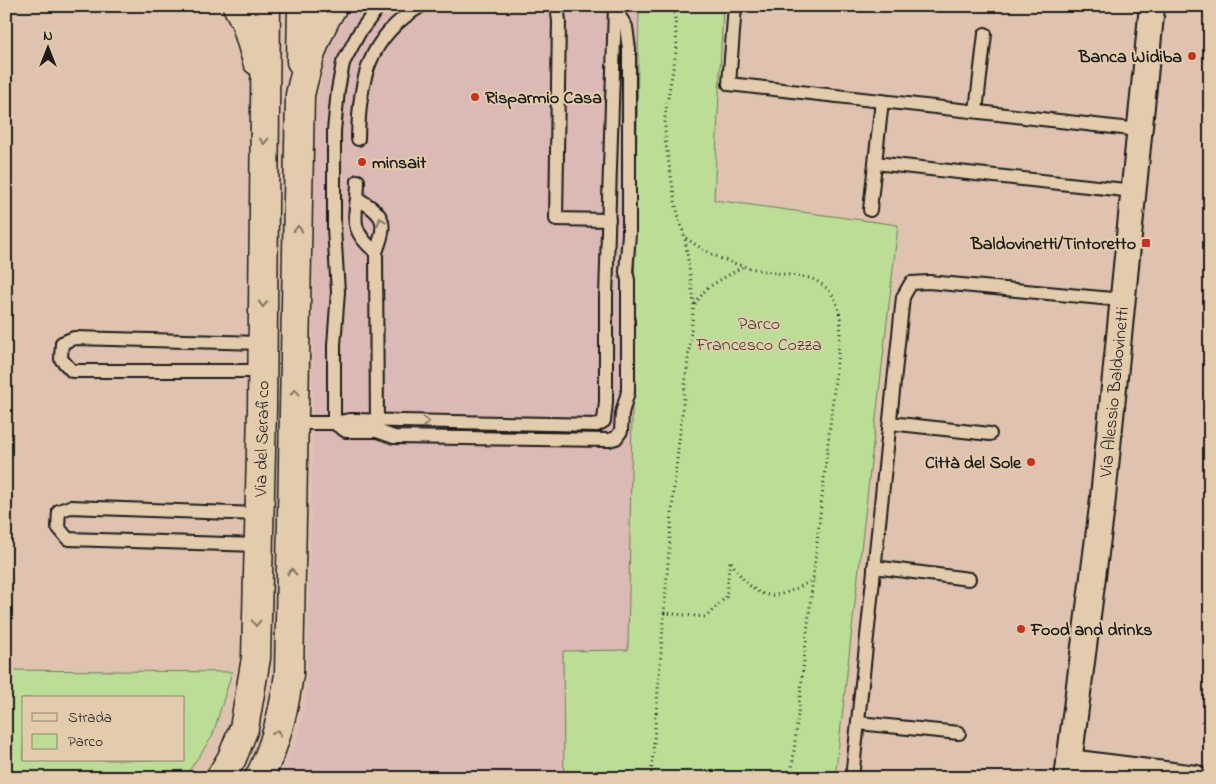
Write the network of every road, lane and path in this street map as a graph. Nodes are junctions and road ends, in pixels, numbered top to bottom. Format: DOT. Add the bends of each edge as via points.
graph roads {
  1 [pos="237,6"];
  2 [pos="266,6"];
  3 [pos="302,6"];
  4 [pos="333,6"];
  5 [pos="379,6"];
  6 [pos="421,6"];
  7 [pos="557,6"];
  8 [pos="674,6"];
  9 [pos="735,6"];
  10 [pos="1152,6"];
  11 [pos="615,8"];
  12 [pos="985,34"];
  13 [pos="265,92"];
  14 [pos="300,95"];
  15 [pos="882,101"];
  16 [pos="976,112"];
  17 [pos="1140,130"];
  18 [pos="358,139"];
  19 [pos="874,163"];
  20 [pos="358,181"];
  21 [pos="1134,191"];
  22 [pos="358,199"];
  23 [pos="870,210"];
  24 [pos="609,220"];
  25 [pos="685,238"];
  26 [pos="376,252"];
  27 [pos="742,267"];
  28 [pos="1123,300"];
  29 [pos="694,304"];
  30 [pos="262,343"];
  31 [pos="262,371"];
  32 [pos="261,422"];
  33 [pos="294,423"];
  34 [pos="334,423"];
  35 [pos="890,423"];
  36 [pos="377,426"];
  37 [pos="990,434"];
  38 [pos="258,514"];
  39 [pos="258,545"];
  40 [pos="874,567"];
  41 [pos="814,579"];
  42 [pos="970,579"];
  43 [pos="664,613"];
  44 [pos="858,723"];
  45 [pos="959,732"];
  46 [pos="1068,770"];
  47 [pos="220,778"];
  48 [pos="259,778"];
  49 [pos="651,778"];
  50 [pos="791,778"];
  51 [pos="852,778"];
  52 [pos="1196,778"];
  1 -- 13 [label="street, Via del Serafico" via="250,35"];
  2 -- 13 [label="street, Via del Serafico"];
  3 -- 14 [label="street, Via del Serafico"];
  4 -- 14 [label="street, Via del Serafico" via="320,28"];
  5 -- 34 [label="lane" via="343,62 338,90 334,131 338,292"];
  6 -- 18 [label="lane" via="395,25 368,62 360,98"];
  7 -- 24 [label="lane" via="556,219"];
  8 -- 25 [label="path" via="677,46 667,102 665,139 676,207"];
  9 -- 15 [label="lane" via="729,84"];
  10 -- 17 [label="street, Via Alessio Baldovinetti"];
  11 -- 24 [label="lane"];
  11 -- 36 [label="lane" via="626,27 629,58 628,392 622,413 622,431 609,440 394,437"];
  12 -- 16 [label="lane"];
  13 -- 30 [label="street, Via del Serafico, one-way"];
  33 -- 14 [label="street, Via del Serafico, one-way"];
  15 -- 16 [label="lane"];
  15 -- 19 [label="lane"];
  16 -- 17 [label="lane"];
  17 -- 21 [label="street, Via Alessio Baldovinetti"];
  19 -- 21 [label="lane"];
  19 -- 23 [label="lane"];
  20 -- 22 [label="lane"];
  21 -- 28 [label="street, Via Alessio Baldovinetti"];
  22 -- 26 [label="lane" via="356,228 362,240"];
  26 -- 22 [label="lane, one-way" via="384,230 381,217"];
  36 -- 24 [label="lane, one-way" via="597,425 604,421"];
  25 -- 27 [label="path" via="717,259"];
  25 -- 29 [label="path"];
  26 -- 36 [label="lane"];
  27 -- 29 [label="path" via="707,288"];
  27 -- 41 [label="path" via="820,282 836,299 840,311"];
  28 -- 35 [label="lane" via="911,283 903,297"];
  28 -- 46 [label="street, Via Alessio Baldovinetti" via="1102,507"];
  29 -- 43 [label="path"];
  30 -- 31 [label="street, Via del Serafico"];
  30 -- 31 [label="lane" via="74,338 62,343 61,359 72,371"];
  31 -- 32 [label="street, Via del Serafico"];
  32 -- 33 [label="street"];
  32 -- 38 [label="street, Via del Serafico"];
  33 -- 34 [label="lane"];
  48 -- 33 [label="street, Via del Serafico, one-way" via="278,731 289,674"];
  34 -- 36 [label="lane" via="346,431"];
  35 -- 37 [label="lane"];
  35 -- 40 [label="lane"];
  38 -- 39 [label="street, Via del Serafico"];
  38 -- 39 [label="lane" via="70,506 59,511 58,527 68,539"];
  39 -- 47 [label="street, Via del Serafico, one-way" via="256,658 249,707 236,750"];
  40 -- 42 [label="lane"];
  40 -- 44 [label="lane"];
  41 -- 43 [label="path" via="786,594 769,595 751,588 741,579 730,560 726,597 706,617"];
  41 -- 50 [label="path"];
  43 -- 49 [label="path"];
  44 -- 45 [label="lane"];
  44 -- 51 [label="lane"];
  46 -- 52 [label="street"];
}
